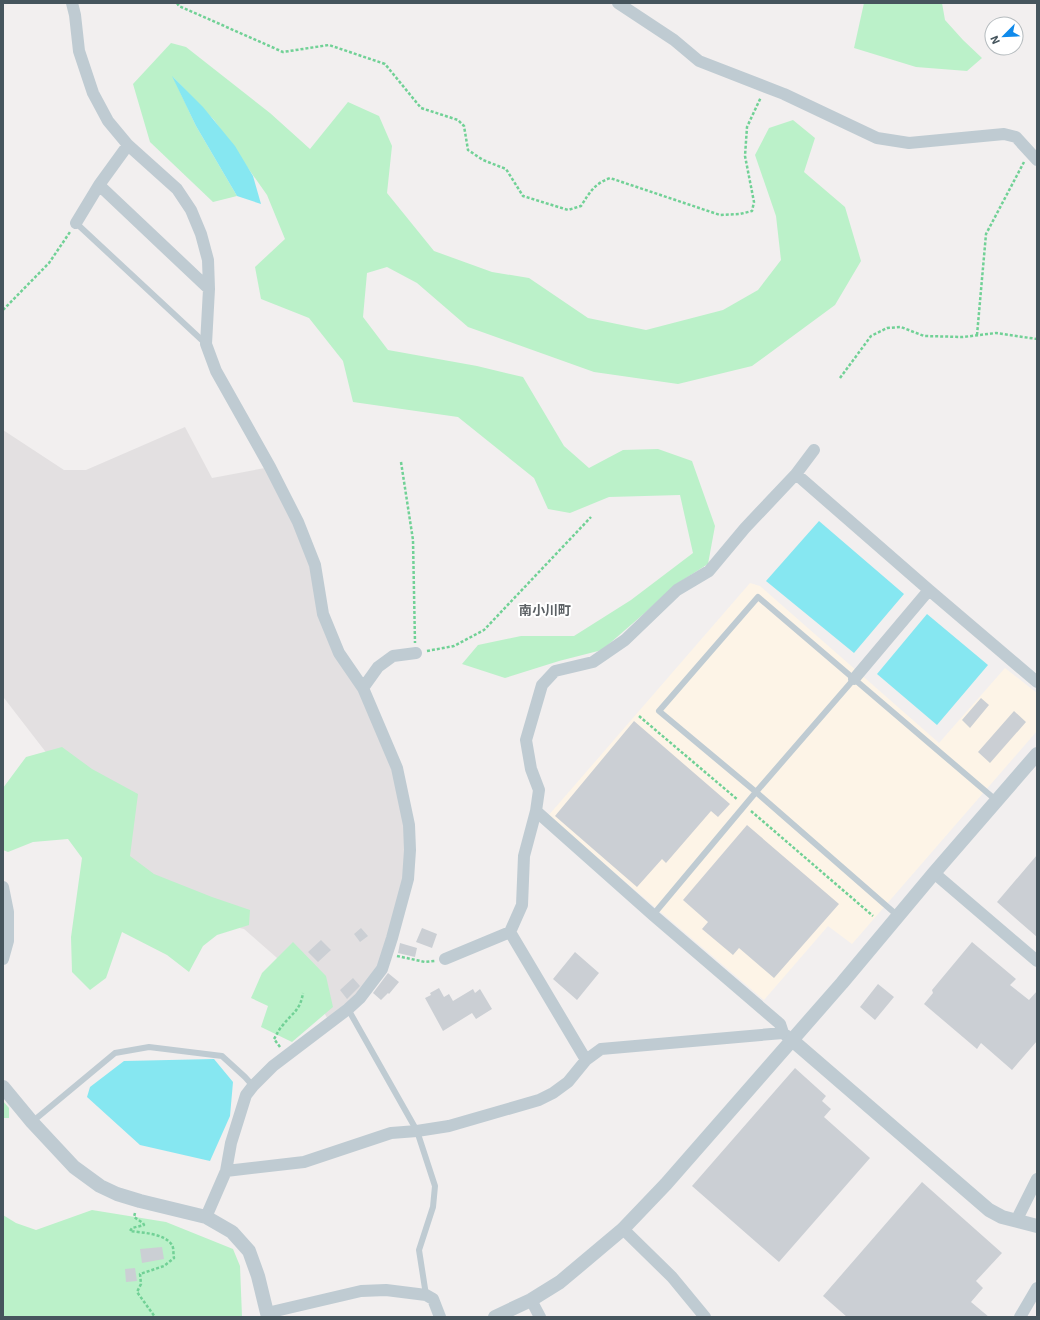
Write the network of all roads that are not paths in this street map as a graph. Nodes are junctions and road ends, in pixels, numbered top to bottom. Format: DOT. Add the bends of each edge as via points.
graph roads {
  1 [pos="72,3"];
  2 [pos="618,3"];
  3 [pos="128,145"];
  4 [pos="1033,156"];
  5 [pos="99,185"];
  6 [pos="76,223"];
  7 [pos="208,289"];
  8 [pos="206,344"];
  9 [pos="814,450"];
  10 [pos="796,474"];
  11 [pos="929,590"];
  12 [pos="416,653"];
  13 [pos="854,679"];
  14 [pos="1037,682"];
  15 [pos="363,688"];
  16 [pos="1037,754"];
  17 [pos="756,792"];
  18 [pos="998,801"];
  19 [pos="536,811"];
  20 [pos="934,873"];
  21 [pos="3,887"];
  22 [pos="653,915"];
  23 [pos="898,916"];
  24 [pos="510,932"];
  25 [pos="445,958"];
  26 [pos="3,959"];
  27 [pos="1037,961"];
  28 [pos="348,1009"];
  29 [pos="788,1036"];
  30 [pos="586,1060"];
  31 [pos="253,1086"];
  32 [pos="3,1087"];
  33 [pos="32,1122"];
  34 [pos="417,1131"];
  35 [pos="226,1171"];
  36 [pos="1037,1179"];
  37 [pos="206,1217"];
  38 [pos="1016,1221"];
  39 [pos="1037,1226"];
  40 [pos="623,1229"];
  41 [pos="1037,1288"];
  42 [pos="426,1295"];
  43 [pos="532,1300"];
  44 [pos="268,1315"];
  45 [pos="440,1317"];
  46 [pos="495,1317"];
  47 [pos="540,1317"];
  48 [pos="705,1317"];
  49 [pos="1020,1317"];
  1 -- 3 [label="street" via="79,52 93,93 108,121"];
  2 -- 4 [label="street" via="674,40 699,61 792,98 877,138 909,143 1004,134 1016,137"];
  3 -- 5 [label="street"];
  3 -- 7 [label="street" via="177,189 192,210 208,260"];
  5 -- 6 [label="street"];
  5 -- 7 [label="street"];
  6 -- 8 [label="lane"];
  7 -- 8 [label="street"];
  8 -- 15 [label="street" via="216,371 298,522 315,565 326,621 339,653"];
  9 -- 10 [label="street"];
  10 -- 11 [label="street"];
  10 -- 19 [label="street" via="709,571 677,590 625,640 593,662 555,672 542,685 526,740 531,769 539,790"];
  11 -- 13 [label="street"];
  11 -- 14 [label="street"];
  12 -- 15 [label="street" via="393,656 378,667"];
  13 -- 17 [label="lane"];
  13 -- 17 [label="lane" via="758,597 659,711"];
  13 -- 18 [label="lane"];
  15 -- 28 [label="street" via="397,768 409,825 410,850 408,879 388,954 382,969 360,998"];
  16 -- 18 [label="street"];
  17 -- 22 [label="lane"];
  17 -- 23 [label="lane"];
  18 -- 20 [label="street"];
  19 -- 22 [label="street"];
  19 -- 24 [label="street" via="524,856 522,905"];
  20 -- 23 [label="street"];
  20 -- 27 [label="street"];
  21 -- 26 [label="street" via="8,912 8,941"];
  22 -- 29 [label="street" via="780,1024"];
  23 -- 29 [label="street" via="842,983"];
  24 -- 25 [label="street"];
  24 -- 30 [label="street"];
  28 -- 31 [label="street" via="273,1066"];
  28 -- 34 [label="lane"];
  29 -- 30 [label="street" via="601,1050"];
  29 -- 38 [label="street" via="989,1210"];
  29 -- 40 [label="street" via="666,1184"];
  30 -- 34 [label="street" via="568,1082 539,1100 449,1126"];
  31 -- 33 [label="lane" via="222,1056 149,1047 115,1052"];
  31 -- 35 [label="street" via="246,1095 233,1136"];
  32 -- 33 [label="street"];
  33 -- 37 [label="street" via="74,1167 100,1186 140,1201"];
  34 -- 35 [label="street" via="390,1133 304,1162"];
  34 -- 42 [label="lane" via="435,1186 433,1207 419,1250"];
  35 -- 37 [label="street"];
  36 -- 38 [label="street"];
  37 -- 44 [label="street" via="232,1232 249,1250"];
  38 -- 39 [label="street"];
  40 -- 43 [label="street" via="571,1273"];
  40 -- 48 [label="street" via="672,1277"];
  41 -- 49 [label="street"];
  42 -- 44 [label="street" via="386,1290 361,1291"];
  42 -- 45 [label="street" via="432,1299"];
  43 -- 46 [label="street"];
  43 -- 47 [label="street"];
}
